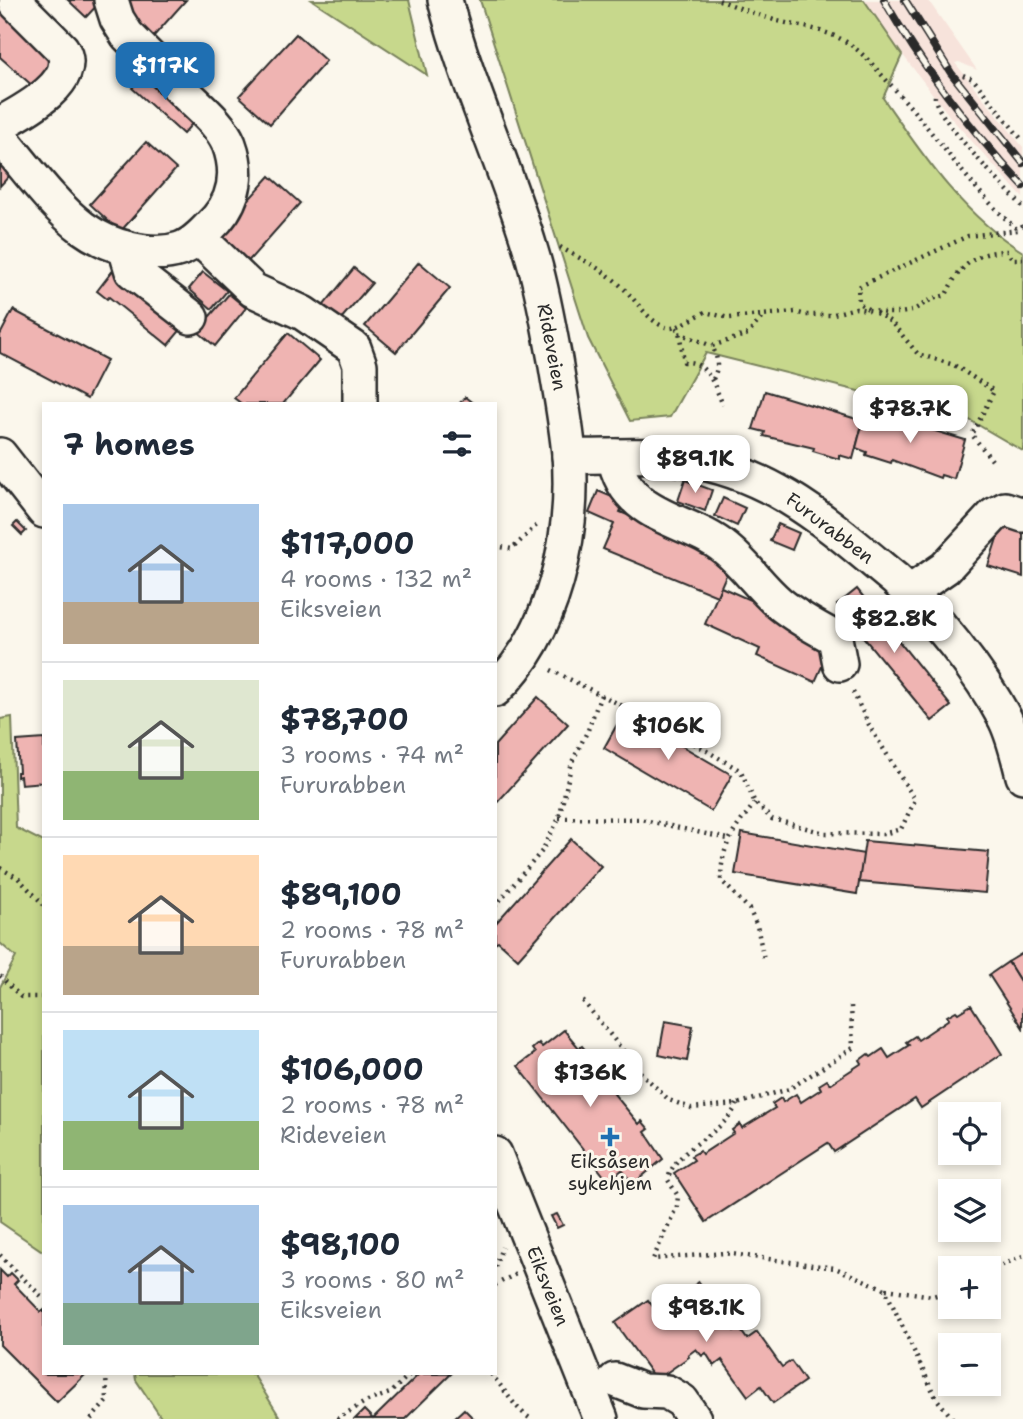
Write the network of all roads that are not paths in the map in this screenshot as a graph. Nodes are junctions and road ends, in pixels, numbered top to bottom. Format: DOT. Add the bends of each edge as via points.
graph roads {
  1 [pos="110,0"];
  2 [pos="445,0"];
  3 [pos="16,3"];
  4 [pos="0,124"];
  5 [pos="0,137"];
  6 [pos="199,238"];
  7 [pos="125,248"];
  8 [pos="191,317"];
  9 [pos="360,402"];
  10 [pos="0,455"];
  11 [pos="569,456"];
  12 [pos="614,456"];
  13 [pos="42,508"];
  14 [pos="1023,515"];
  15 [pos="910,592"];
  16 [pos="840,664"];
  17 [pos="497,688"];
  18 [pos="1023,776"];
  19 [pos="497,1159"];
  20 [pos="615,1380"];
  21 [pos="601,1419"];
  22 [pos="694,1419"];
  1 -- 6 [label="street" via="127,36 216,123 228,143 235,165 232,196"];
  2 -- 11 [label="street, Rideveien" via="531,251"];
  3 -- 4 [label="street" via="62,49 66,67 36,104"];
  5 -- 7 [label="street" via="83,228"];
  6 -- 7 [label="street" via="165,252"];
  6 -- 9 [label="street" via="253,290 303,313 354,348 360,365"];
  7 -- 8 [label="street" via="132,271"];
  10 -- 13 [label="street"];
  11 -- 12 [label="street, Fururabben"];
  11 -- 17 [label="street, Rideveien" via="568,520 545,616 525,656"];
  12 -- 15 [label="street, Fururabben" via="684,459 773,487"];
  12 -- 16 [label="street" via="629,491 653,513 725,547 778,602 835,638"];
  14 -- 15 [label="street" via="1005,509 994,514 945,568"];
  15 -- 18 [label="street, Fururabben" via="987,690 1006,721"];
  19 -- 21 [label="street, Eiksveien"];
  20 -- 22 [label="street" via="643,1391 667,1392 682,1401"];
}
